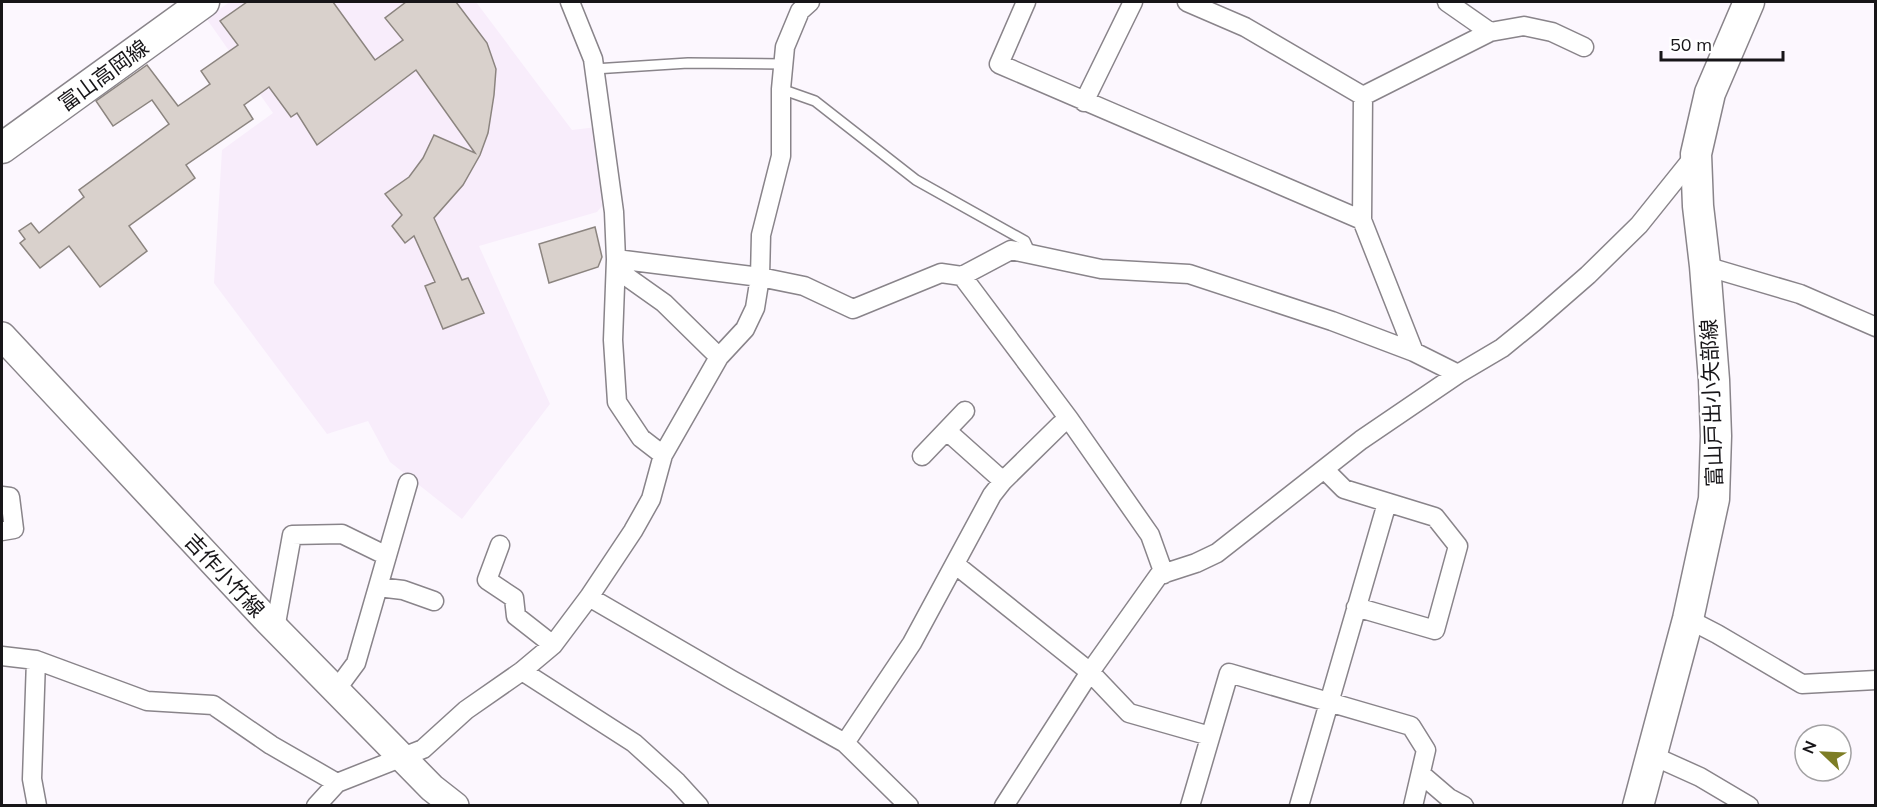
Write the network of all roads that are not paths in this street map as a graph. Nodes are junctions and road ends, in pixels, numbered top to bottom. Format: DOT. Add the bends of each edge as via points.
graph roads {
  1 [pos="204,2"];
  2 [pos="570,2"];
  3 [pos="810,2"];
  4 [pos="1026,2"];
  5 [pos="1133,2"];
  6 [pos="1187,2"];
  7 [pos="1447,2"];
  8 [pos="1749,2"];
  9 [pos="1490,32"];
  10 [pos="1584,47"];
  11 [pos="783,64"];
  12 [pos="594,69"];
  13 [pos="781,89"];
  14 [pos="1363,96"];
  15 [pos="1084,102"];
  16 [pos="2,148"];
  17 [pos="1696,154"];
  18 [pos="1362,220"];
  19 [pos="1032,255"];
  20 [pos="616,264"];
  21 [pos="1705,266"];
  22 [pos="962,276"];
  23 [pos="760,277"];
  24 [pos="1875,327"];
  25 [pos="2,336"];
  26 [pos="1414,352"];
  27 [pos="719,357"];
  28 [pos="1458,374"];
  29 [pos="965,411"];
  30 [pos="1070,419"];
  31 [pos="947,431"];
  32 [pos="663,454"];
  33 [pos="922,456"];
  34 [pos="1325,470"];
  35 [pos="1003,482"];
  36 [pos="408,483"];
  37 [pos="2,496"];
  38 [pos="1387,503"];
  39 [pos="2,531"];
  40 [pos="501,545"];
  41 [pos="387,556"];
  42 [pos="956,565"];
  43 [pos="1164,574"];
  44 [pos="378,587"];
  45 [pos="589,597"];
  46 [pos="434,601"];
  47 [pos="1356,607"];
  48 [pos="1688,619"];
  49 [pos="275,629"];
  50 [pos="553,645"];
  51 [pos="2,656"];
  52 [pos="36,660"];
  53 [pos="522,671"];
  54 [pos="1090,672"];
  55 [pos="1875,680"];
  56 [pos="336,690"];
  57 [pos="1328,702"];
  58 [pos="1210,736"];
  59 [pos="845,742"];
  60 [pos="401,757"];
  61 [pos="1660,759"];
  62 [pos="1421,774"];
  63 [pos="337,783"];
  64 [pos="37,806"];
  65 [pos="316,806"];
  66 [pos="455,806"];
  67 [pos="699,806"];
  68 [pos="909,806"];
  69 [pos="1004,806"];
  70 [pos="1190,806"];
  71 [pos="1299,806"];
  72 [pos="1413,806"];
  73 [pos="1464,806"];
  74 [pos="1638,806"];
  75 [pos="1749,806"];
  1 -- 16 [label="main road, 富山高岡線"];
  2 -- 12 [label="street"];
  3 -- 11 [label="street" via="800,11 785,47"];
  4 -- 15 [label="street" via="999,64"];
  5 -- 15 [label="street"];
  6 -- 14 [label="street" via="1245,27"];
  7 -- 9 [label="street"];
  8 -- 17 [label="main road, 富山戸出小矢部線" via="1710,93"];
  9 -- 10 [label="street" via="1524,26 1552,32"];
  9 -- 14 [label="street"];
  11 -- 12 [label="lane" via="688,63"];
  11 -- 13 [label="street"];
  12 -- 20 [label="street" via="614,212"];
  13 -- 19 [label="lane" via="815,101 916,180 1025,241"];
  13 -- 23 [label="street" via="781,156 761,235"];
  14 -- 18 [label="street"];
  15 -- 18 [label="street"];
  17 -- 21 [label="main road, 富山戸出小矢部線"];
  17 -- 28 [label="street" via="1639,225 1588,275 1502,348"];
  18 -- 26 [label="street"];
  19 -- 22 [label="street" via="1011,250"];
  19 -- 26 [label="street" via="1101,269 1189,274"];
  20 -- 23 [label="street"];
  20 -- 27 [label="street" via="664,303"];
  20 -- 32 [label="street" via="617,402 641,438"];
  21 -- 24 [label="street" via="1800,294"];
  21 -- 48 [label="main road, 富山戸出小矢部線" via="1716,436 1714,499"];
  22 -- 23 [label="street" via="941,273 853,309 804,286"];
  22 -- 30 [label="street"];
  23 -- 27 [label="street" via="755,308 745,329"];
  25 -- 49 [label="main road, 吉作小竹線"];
  26 -- 28 [label="street"];
  27 -- 32 [label="street"];
  28 -- 34 [label="street" via="1361,440"];
  29 -- 31 [label="street"];
  30 -- 35 [label="street"];
  30 -- 43 [label="street" via="1150,535"];
  31 -- 33 [label="street"];
  31 -- 35 [label="street"];
  32 -- 45 [label="street" via="651,499"];
  34 -- 38 [label="street" via="1344,489"];
  34 -- 43 [label="street" via="1217,553"];
  35 -- 42 [label="street" via="992,495"];
  36 -- 41 [label="street"];
  37 -- 39 [label="street" via="10,497 15,529"];
  38 -- 47 [label="street"];
  38 -- 47 [label="street" via="1435,517 1458,546 1435,630"];
  40 -- 50 [label="street" via="487,580 514,598 516,616"];
  41 -- 44 [label="street"];
  41 -- 49 [label="street" via="342,534 292,536"];
  42 -- 54 [label="street"];
  42 -- 59 [label="street" via="912,643"];
  43 -- 54 [label="street" via="1159,575"];
  44 -- 46 [label="street" via="403,590"];
  44 -- 56 [label="street" via="357,663"];
  45 -- 50 [label="street"];
  45 -- 59 [label="street"];
  47 -- 57 [label="street"];
  48 -- 55 [label="street" via="1802,684"];
  48 -- 74 [label="main road, 富山戸出小矢部線"];
  49 -- 56 [label="main road, 吉作小竹線"];
  50 -- 53 [label="street"];
  51 -- 52 [label="street"];
  52 -- 63 [label="street" via="147,701 213,705"];
  52 -- 64 [label="street" via="32,779"];
  53 -- 60 [label="street" via="466,710 423,748"];
  53 -- 67 [label="street" via="634,743"];
  54 -- 58 [label="street" via="1129,713"];
  54 -- 69 [label="street"];
  56 -- 60 [label="main road, 吉作小竹線"];
  57 -- 58 [label="street" via="1229,673"];
  57 -- 62 [label="street" via="1411,726 1426,750"];
  57 -- 71 [label="street"];
  58 -- 70 [label="street"];
  59 -- 68 [label="street"];
  60 -- 63 [label="street"];
  60 -- 66 [label="main road, 吉作小竹線"];
  61 -- 75 [label="street"];
  62 -- 72 [label="street"];
  62 -- 73 [label="street"];
  63 -- 65 [label="street"];
}
